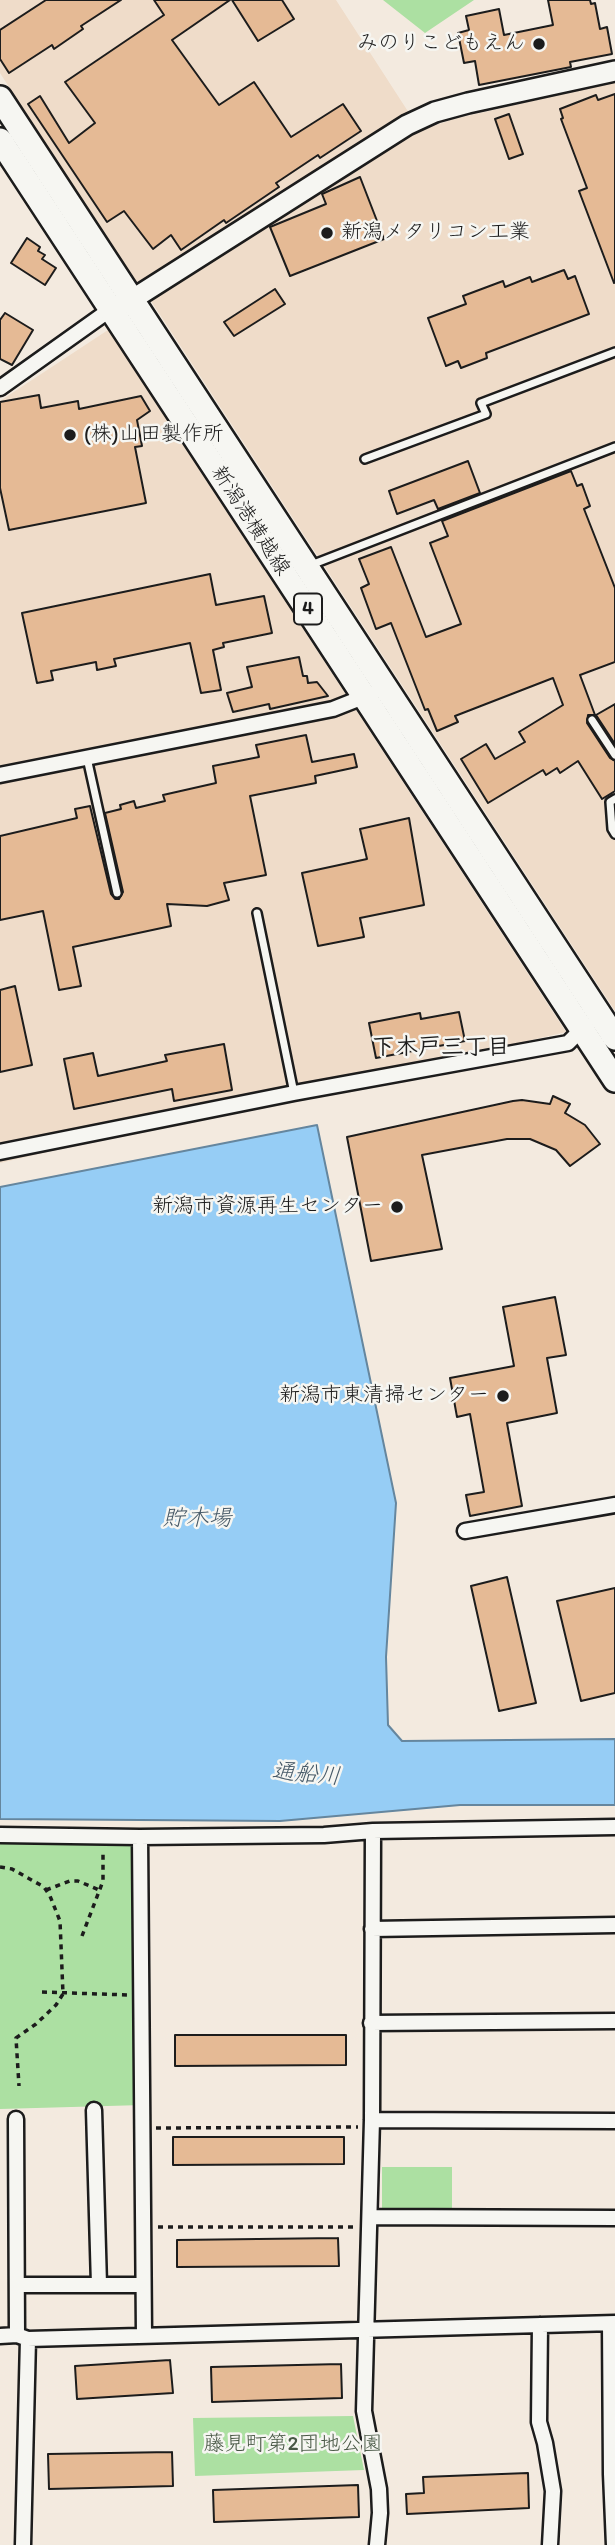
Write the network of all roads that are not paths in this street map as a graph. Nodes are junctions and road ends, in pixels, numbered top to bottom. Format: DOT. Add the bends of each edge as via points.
graph roads {
  1 [pos="615,71"];
  2 [pos="0,98"];
  3 [pos="0,139"];
  4 [pos="133,299"];
  5 [pos="111,309"];
  6 [pos="615,352"];
  7 [pos="0,388"];
  8 [pos="615,447"];
  9 [pos="365,459"];
  10 [pos="307,567"];
  11 [pos="375,692"];
  12 [pos="592,720"];
  13 [pos="615,755"];
  14 [pos="87,758"];
  15 [pos="0,775"];
  16 [pos="615,799"];
  17 [pos="615,834"];
  18 [pos="117,893"];
  19 [pos="257,913"];
  20 [pos="597,1010"];
  21 [pos="583,1030"];
  22 [pos="615,1038"];
  23 [pos="615,1080"];
  24 [pos="294,1093"];
  25 [pos="0,1152"];
  26 [pos="615,1505"];
  27 [pos="466,1531"];
  28 [pos="615,1827"];
  29 [pos="373,1831"];
  30 [pos="0,1835"];
  31 [pos="140,1837"];
  32 [pos="615,1925"];
  33 [pos="372,1929"];
  34 [pos="615,2021"];
  35 [pos="371,2023"];
  36 [pos="94,2110"];
  37 [pos="16,2119"];
  38 [pos="615,2121"];
  39 [pos="371,2124"];
  40 [pos="16,2156"];
  41 [pos="0,2157"];
  42 [pos="615,2218"];
  43 [pos="370,2222"];
  44 [pos="17,2285"];
  45 [pos="99,2285"];
  46 [pos="144,2285"];
  47 [pos="612,2324"];
  48 [pos="540,2325"];
  49 [pos="368,2329"];
  50 [pos="144,2335"];
  51 [pos="0,2336"];
  52 [pos="23,2337"];
  53 [pos="23,2545"];
  54 [pos="377,2545"];
  55 [pos="550,2545"];
  56 [pos="614,2545"];
  1 -- 4 [label="street" via="468,103 407,125"];
  2 -- 4 [label="main road, 新潟港横越線 / 4"];
  3 -- 5 [label="main road, 新潟港横越線 / 4"];
  4 -- 5 [label="street"];
  4 -- 10 [label="main road, 新潟港横越線 / 4"];
  5 -- 7 [label="street"];
  5 -- 11 [label="main road, 新潟港横越線 / 4"];
  6 -- 9 [label="lane" via="481,403 486,414"];
  8 -- 10 [label="lane"];
  10 -- 11 [label="main road, 新潟港横越線 / 4"];
  11 -- 14 [label="street" via="334,709"];
  11 -- 20 [label="main road, 新潟港横越線 / 4"];
  11 -- 21 [label="main road, 新潟港横越線 / 4"];
  12 -- 13 [label="lane"];
  14 -- 15 [label="street"];
  14 -- 18 [label="lane"];
  16 -- 17 [label="lane" via="610,803"];
  19 -- 24 [label="lane"];
  20 -- 21 [label="street"];
  20 -- 22 [label="main road, 新潟港横越線 / 4"];
  21 -- 23 [label="main road, 新潟港横越線 / 4"];
  21 -- 24 [label="street" via="568,1042"];
  24 -- 25 [label="street"];
  26 -- 27 [label="street"];
  28 -- 29 [label="street"];
  29 -- 31 [label="street"];
  29 -- 33 [label="street"];
  30 -- 31 [label="street"];
  31 -- 46 [label="street"];
  32 -- 33 [label="street"];
  33 -- 35 [label="street"];
  34 -- 35 [label="street"];
  35 -- 39 [label="street"];
  36 -- 45 [label="street"];
  37 -- 40 [label="street"];
  38 -- 39 [label="street"];
  39 -- 43 [label="street"];
  40 -- 41 [label="street"];
  40 -- 44 [label="street"];
  42 -- 43 [label="street"];
  43 -- 49 [label="street"];
  44 -- 45 [label="street"];
  44 -- 52 [label="street"];
  45 -- 46 [label="street"];
  46 -- 50 [label="street"];
  47 -- 48 [label="street"];
  47 -- 56 [label="street"];
  48 -- 49 [label="street"];
  48 -- 55 [label="street" via="539,2422 553,2491"];
  49 -- 50 [label="street"];
  49 -- 54 [label="street" via="364,2411 379,2489"];
  50 -- 52 [label="street"];
  51 -- 52 [label="street"];
  52 -- 53 [label="street"];
}
